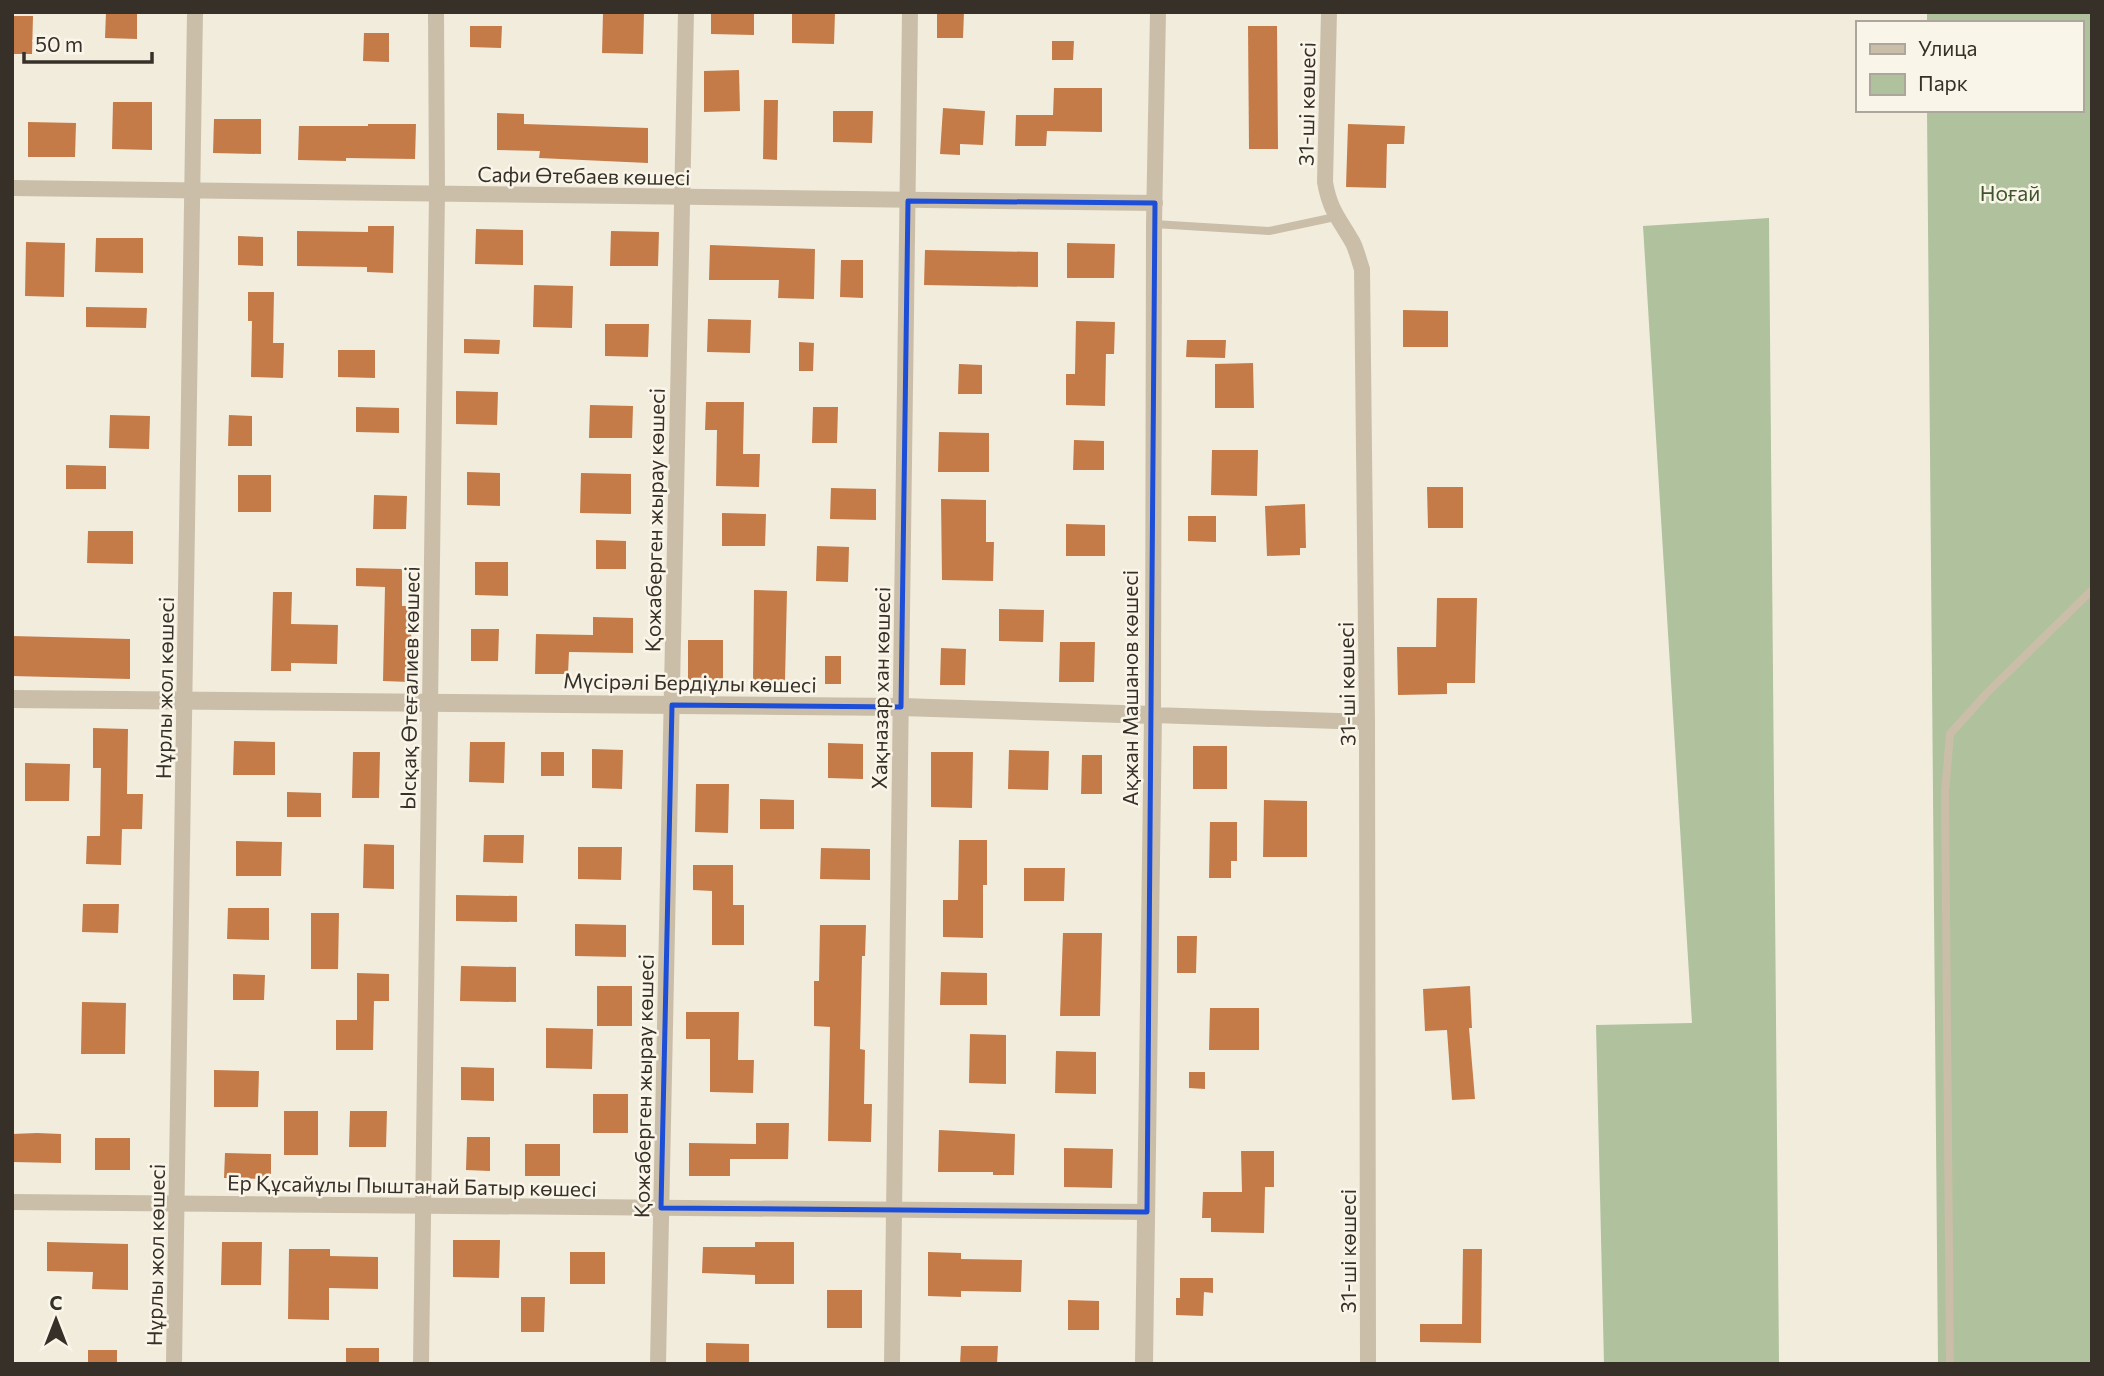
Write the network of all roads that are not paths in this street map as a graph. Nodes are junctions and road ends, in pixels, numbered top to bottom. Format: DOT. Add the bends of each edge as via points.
graph roads {
  1 [pos="195,12"];
  2 [pos="436,12"];
  3 [pos="686,12"];
  4 [pos="910,12"];
  5 [pos="1158,12"];
  6 [pos="1329,12"];
  7 [pos="12,188"];
  8 [pos="192,191"];
  9 [pos="437,194"];
  10 [pos="682,198"];
  11 [pos="908,201"];
  12 [pos="1155,203"];
  13 [pos="1335,217"];
  14 [pos="1154,224"];
  15 [pos="2092,590"];
  16 [pos="12,699"];
  17 [pos="184,701"];
  18 [pos="430,702"];
  19 [pos="672,705"];
  20 [pos="901,707"];
  21 [pos="1153,715"];
  22 [pos="1367,722"];
  23 [pos="12,1202"];
  24 [pos="177,1204"];
  25 [pos="423,1206"];
  26 [pos="662,1208"];
  27 [pos="894,1210"];
  28 [pos="1147,1212"];
  29 [pos="174,1364"];
  30 [pos="421,1364"];
  31 [pos="658,1364"];
  32 [pos="892,1364"];
  33 [pos="1144,1364"];
  34 [pos="1368,1364"];
  35 [pos="1950,1364"];
  1 -- 8 [label="street, Нұрлы жол көшесі"];
  2 -- 9 [label="street, Ысқақ Өтеғалиев көшесі"];
  3 -- 10 [label="street, Қожаберген жырау көшесі"];
  4 -- 11 [label="street, Хақназар хан көшесі"];
  5 -- 12 [label="street, Ақжан Машанов көшесі"];
  6 -- 13 [label="street, 31-ші көшесі" via="1325,182"];
  7 -- 8 [label="street, Сафи Өтебаев көшесі"];
  8 -- 9 [label="street, Сафи Өтебаев көшесі"];
  8 -- 17 [label="street, Нұрлы жол көшесі"];
  9 -- 10 [label="street, Сафи Өтебаев көшесі"];
  9 -- 18 [label="street, Ысқақ Өтеғалиев көшесі"];
  10 -- 11 [label="street, Сафи Өтебаев көшесі"];
  10 -- 19 [label="street, Қожаберген жырау көшесі"];
  11 -- 12 [label="street, Сафи Өтебаев көшесі"];
  11 -- 20 [label="street, Хақназар хан көшесі"];
  12 -- 14 [label="street, Ақжан Машанов көшесі"];
  13 -- 14 [label="lane" via="1269,231"];
  13 -- 22 [label="street, 31-ші көшесі" via="1354,245 1362,269"];
  14 -- 21 [label="street, Ақжан Машанов көшесі"];
  15 -- 35 [label="lane" via="1950,734 1945,807"];
  16 -- 17 [label="street, Мүсірәлі Бердіұлы көшесі"];
  17 -- 18 [label="street, Мүсірәлі Бердіұлы көшесі"];
  17 -- 24 [label="street, Нұрлы жол көшесі"];
  18 -- 19 [label="street, Мүсірәлі Бердіұлы көшесі"];
  18 -- 25 [label="street, Ысқақ Өтеғалиев көшесі"];
  19 -- 20 [label="street, Мүсірәлі Бердіұлы көшесі"];
  19 -- 26 [label="street, Қожаберген жырау көшесі"];
  20 -- 21 [label="street, Мүсірәлі Бердіұлы көшесі"];
  20 -- 27 [label="street, Хақназар хан көшесі"];
  21 -- 22 [label="street, Мүсірәлі Бердіұлы көшесі"];
  21 -- 28 [label="street, Ақжан Машанов көшесі"];
  22 -- 34 [label="street, 31-ші көшесі"];
  23 -- 24 [label="street, Ер Құсайұлы Пыштанай Батыр көшесі"];
  24 -- 25 [label="street, Ер Құсайұлы Пыштанай Батыр көшесі"];
  24 -- 29 [label="street, Нұрлы жол көшесі"];
  25 -- 26 [label="street, Ер Құсайұлы Пыштанай Батыр көшесі"];
  25 -- 30 [label="street, Ысқақ Өтеғалиев көшесі"];
  26 -- 27 [label="street, Ер Құсайұлы Пыштанай Батыр көшесі"];
  26 -- 31 [label="street, Қожаберген жырау көшесі"];
  27 -- 28 [label="street, Ер Құсайұлы Пыштанай Батыр көшесі"];
  27 -- 32 [label="street, Хақназар хан көшесі"];
  28 -- 33 [label="street, Ақжан Машанов көшесі"];
}
